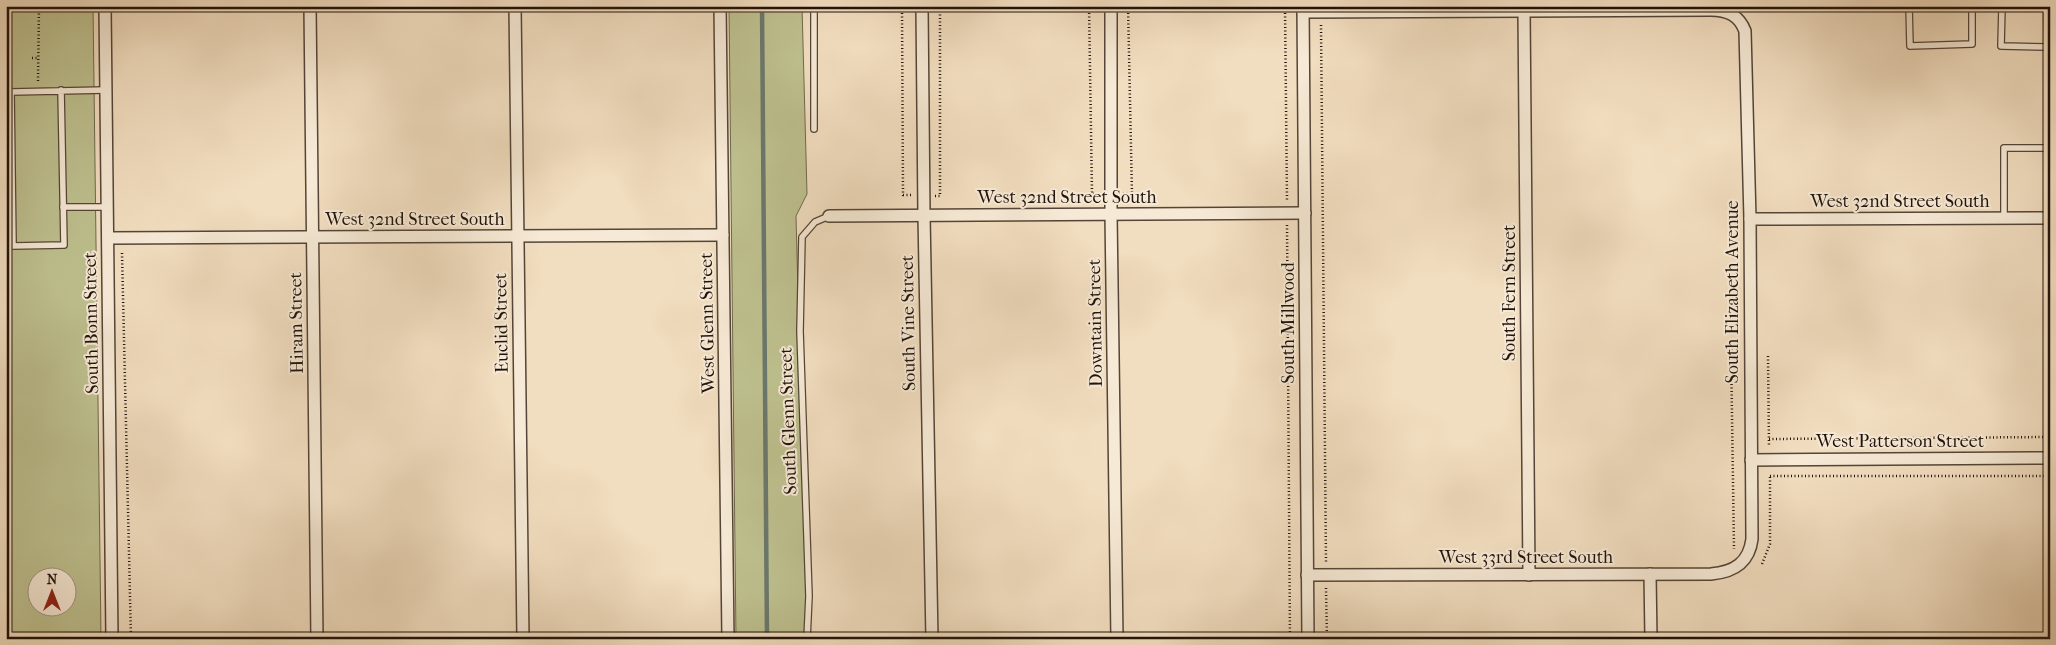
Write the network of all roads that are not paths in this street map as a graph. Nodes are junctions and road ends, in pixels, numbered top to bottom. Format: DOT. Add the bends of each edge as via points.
graph roads {
  1 [pos="105,6"];
  2 [pos="310,6"];
  3 [pos="515,6"];
  4 [pos="720,6"];
  5 [pos="814,6"];
  6 [pos="922,6"];
  7 [pos="1111,6"];
  8 [pos="1909,6"];
  9 [pos="1972,6"];
  10 [pos="2002,6"];
  11 [pos="2047,6"];
  12 [pos="1303,9"];
  13 [pos="1524,10"];
  14 [pos="61,90"];
  15 [pos="106,90"];
  16 [pos="814,129"];
  17 [pos="2050,148"];
  18 [pos="63,207"];
  19 [pos="107,207"];
  20 [pos="1305,213"];
  21 [pos="1111,214"];
  22 [pos="829,216"];
  23 [pos="924,216"];
  24 [pos="2004,218"];
  25 [pos="2050,218"];
  26 [pos="1750,219"];
  27 [pos="723,235"];
  28 [pos="518,236"];
  29 [pos="312,237"];
  30 [pos="108,238"];
  31 [pos="2050,458"];
  32 [pos="1751,460"];
  33 [pos="1742,563"];
  34 [pos="1650,574"];
  35 [pos="1308,575"];
  36 [pos="1529,575"];
  37 [pos="112,639"];
  38 [pos="317,639"];
  39 [pos="523,639"];
  40 [pos="728,639"];
  41 [pos="807,639"];
  42 [pos="932,639"];
  43 [pos="1117,639"];
  44 [pos="1308,639"];
  45 [pos="1651,639"];
  1 -- 15 [label="street, South Bonn Street"];
  2 -- 29 [label="street, Hiram Street"];
  3 -- 28 [label="street, Euclid Street"];
  4 -- 27 [label="street, West Glenn Street"];
  5 -- 16 [label="lane"];
  6 -- 23 [label="street, South Vine Street"];
  7 -- 21 [label="street, Downtain Street"];
  8 -- 9 [label="lane" via="1910,46 1972,44"];
  10 -- 11 [label="lane" via="2001,46 2048,47"];
  12 -- 13 [label="street"];
  12 -- 20 [label="street, South Millwood"];
  13 -- 26 [label="street, South Elizabeth Avenue" via="1722,10 1732,13 1745,31"];
  13 -- 36 [label="street, South Fern Street"];
  14 -- 15 [label="lane"];
  14 -- 18 [label="lane"];
  14 -- 18 [label="lane" via="11,92 13,246 64,245"];
  15 -- 19 [label="street, South Bonn Street"];
  17 -- 24 [label="lane" via="2004,148"];
  18 -- 19 [label="lane"];
  19 -- 30 [label="street, South Bonn Street"];
  20 -- 21 [label="street, West 32nd Street South"];
  20 -- 35 [label="street, South Millwood"];
  21 -- 23 [label="street, West 32nd Street South"];
  21 -- 43 [label="street, Downtain Street"];
  22 -- 23 [label="street, West 32nd Street South"];
  22 -- 41 [label="lane, South Glenn Street" via="815,222 802,237 800,331 809,596"];
  23 -- 42 [label="street, South Vine Street"];
  24 -- 25 [label="street, West 32nd Street South"];
  24 -- 26 [label="street, West 32nd Street South"];
  26 -- 32 [label="street, South Elizabeth Avenue"];
  27 -- 28 [label="street, West 32nd Street South"];
  27 -- 40 [label="street, West Glenn Street"];
  28 -- 29 [label="street, West 32nd Street South"];
  28 -- 39 [label="street, Euclid Street"];
  29 -- 30 [label="street, West 32nd Street South"];
  29 -- 38 [label="street, Hiram Street"];
  30 -- 37 [label="street, South Bonn Street"];
  31 -- 32 [label="street, West Patterson Street"];
  32 -- 33 [label="street, South Elizabeth Avenue" via="1751,547"];
  33 -- 34 [label="street, West 33rd Street South" via="1724,573"];
  34 -- 36 [label="street, West 33rd Street South"];
  34 -- 45 [label="street"];
  35 -- 36 [label="street, West 33rd Street South"];
  35 -- 44 [label="street, South Millwood"];
}
